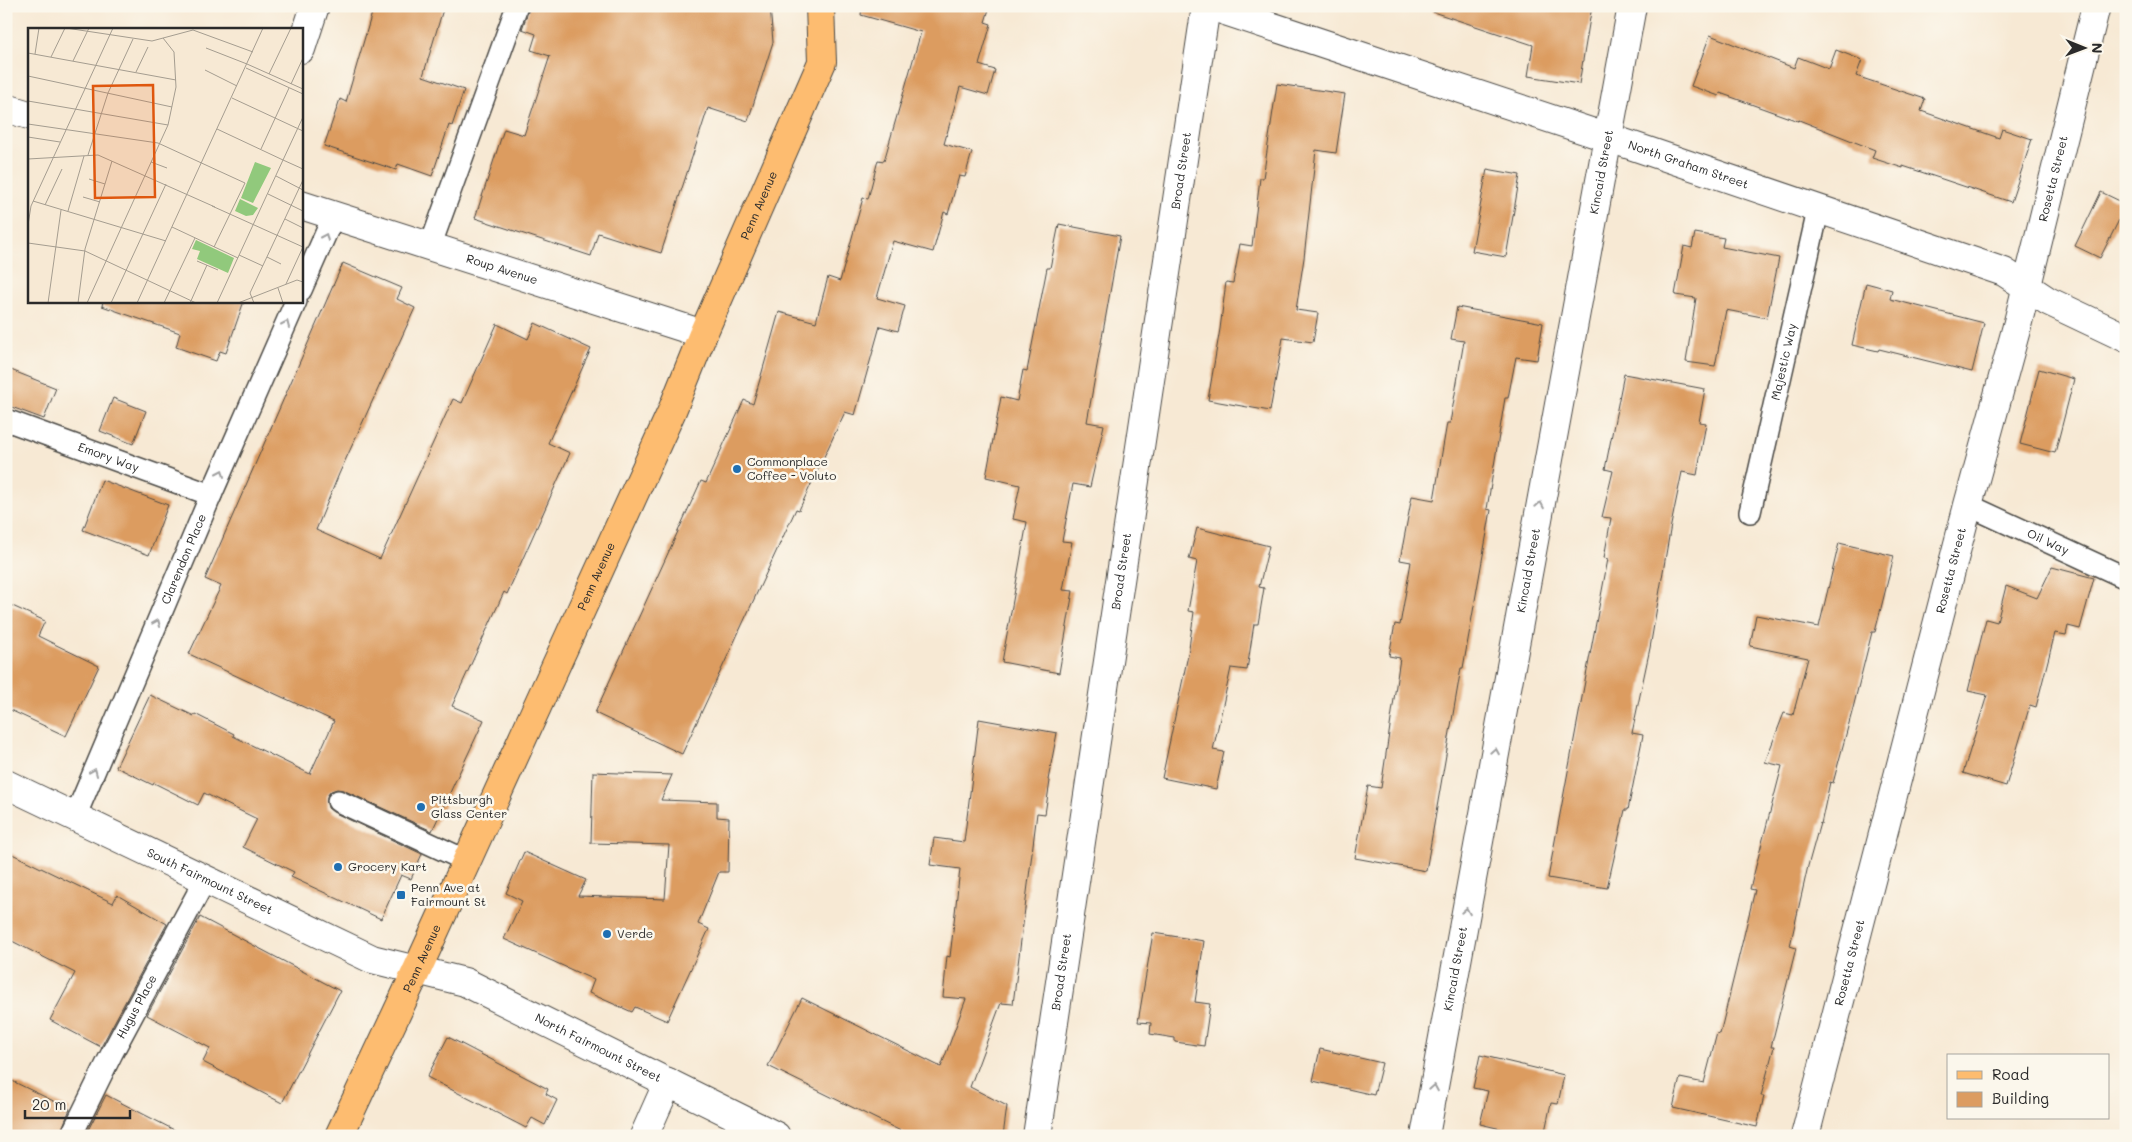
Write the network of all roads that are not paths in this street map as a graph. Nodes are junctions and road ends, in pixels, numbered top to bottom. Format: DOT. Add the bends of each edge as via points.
graph roads {
  1 [pos="315,6"];
  2 [pos="517,6"];
  3 [pos="820,6"];
  4 [pos="1206,6"];
  5 [pos="1210,6"];
  6 [pos="1632,6"];
  7 [pos="2096,6"];
  8 [pos="302,46"];
  9 [pos="6,108"];
  10 [pos="28,116"];
  11 [pos="1608,139"];
  12 [pos="302,205"];
  13 [pos="1818,211"];
  14 [pos="334,216"];
  15 [pos="430,247"];
  16 [pos="2027,287"];
  17 [pos="302,288"];
  18 [pos="296,302"];
  19 [pos="703,334"];
  20 [pos="2126,338"];
  21 [pos="6,420"];
  22 [pos="211,495"];
  23 [pos="1968,505"];
  24 [pos="1750,512"];
  25 [pos="2126,578"];
  26 [pos="6,784"];
  27 [pos="338,801"];
  28 [pos="75,817"];
  29 [pos="467,861"];
  30 [pos="205,880"];
  31 [pos="417,970"];
  32 [pos="668,1082"];
  33 [pos="71,1136"];
  34 [pos="339,1136"];
  35 [pos="644,1136"];
  36 [pos="776,1136"];
  37 [pos="1037,1136"];
  38 [pos="1425,1136"];
  39 [pos="1805,1136"];
  1 -- 8 [label="street"];
  2 -- 15 [label="lane"];
  3 -- 19 [label="main road, Penn Avenue" via="822,62"];
  4 -- 37 [label="street, Broad Street"];
  5 -- 11 [label="street, North Graham Street"];
  6 -- 11 [label="street, Kincaid Street"];
  7 -- 16 [label="street, Rosetta Street"];
  9 -- 10 [label="street"];
  11 -- 13 [label="street, North Graham Street"];
  38 -- 11 [label="street, Kincaid Street, one-way"];
  12 -- 14 [label="street, Roup Avenue"];
  13 -- 16 [label="street, North Graham Street" via="2004,272"];
  13 -- 24 [label="lane, Majestic Way"];
  14 -- 15 [label="street, Roup Avenue"];
  17 -- 14 [label="lane, one-way"];
  15 -- 19 [label="street, Roup Avenue"];
  16 -- 20 [label="street, North Graham Street" via="2048,301"];
  16 -- 23 [label="street, Rosetta Street"];
  22 -- 18 [label="lane, Clarendon Place, one-way"];
  19 -- 29 [label="main road, Penn Avenue" via="671,414"];
  21 -- 22 [label="lane, Emory Way"];
  28 -- 22 [label="lane, Clarendon Place, one-way"];
  23 -- 25 [label="lane, Oil Way"];
  23 -- 39 [label="street, Rosetta Street"];
  26 -- 28 [label="street, South Fairmount Street"];
  27 -- 29 [label="lane"];
  28 -- 30 [label="street, South Fairmount Street"];
  29 -- 31 [label="main road, Penn Avenue"];
  30 -- 31 [label="street, South Fairmount Street" via="372,959"];
  30 -- 33 [label="lane, Hugus Place"];
  31 -- 32 [label="street, North Fairmount Street" via="465,982"];
  31 -- 34 [label="main road, Penn Avenue"];
  32 -- 35 [label="street"];
  32 -- 36 [label="street, North Fairmount Street"];
}
